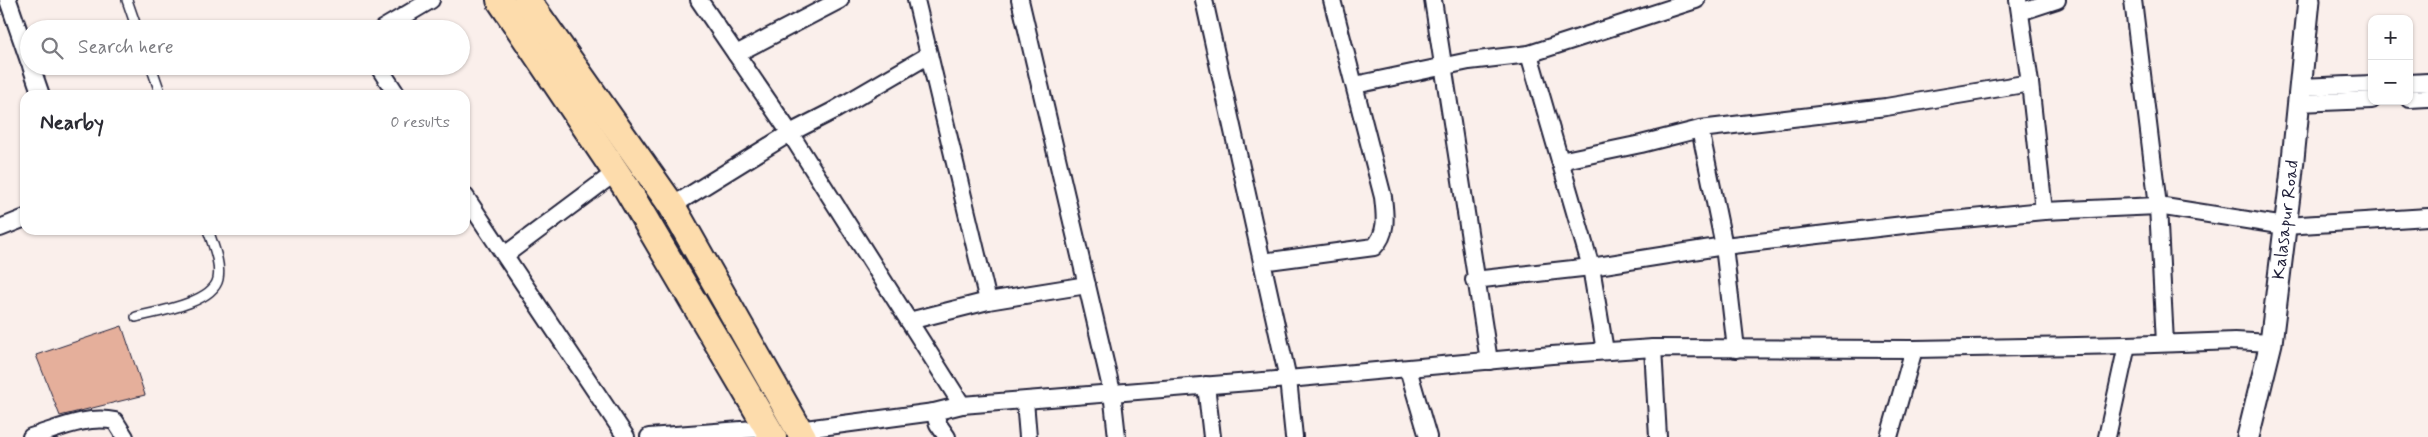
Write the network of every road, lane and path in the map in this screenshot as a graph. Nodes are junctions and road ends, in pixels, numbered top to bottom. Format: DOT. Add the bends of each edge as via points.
graph roads {
  1 [pos="8,0"];
  2 [pos="127,0"];
  3 [pos="431,0"];
  4 [pos="500,0"];
  5 [pos="527,0"];
  6 [pos="699,0"];
  7 [pos="840,0"];
  8 [pos="916,0"];
  9 [pos="1020,0"];
  10 [pos="1204,0"];
  11 [pos="1332,0"];
  12 [pos="1433,0"];
  13 [pos="1696,0"];
  14 [pos="2057,0"];
  15 [pos="2133,0"];
  16 [pos="2309,0"];
  17 [pos="2019,6"];
  18 [pos="135,20"];
  19 [pos="397,20"];
  20 [pos="20,35"];
  21 [pos="736,54"];
  22 [pos="1529,54"];
  23 [pos="929,55"];
  24 [pos="1444,68"];
  25 [pos="34,75"];
  26 [pos="154,75"];
  27 [pos="384,75"];
  28 [pos="2413,82"];
  29 [pos="2428,82"];
  30 [pos="2030,83"];
  31 [pos="1355,85"];
  32 [pos="2368,85"];
  33 [pos="38,90"];
  34 [pos="159,90"];
  35 [pos="394,90"];
  36 [pos="2299,95"];
  37 [pos="2428,98"];
  38 [pos="2413,99"];
  39 [pos="2368,100"];
  40 [pos="1700,129"];
  41 [pos="790,133"];
  42 [pos="1560,161"];
  43 [pos="616,172"];
  44 [pos="470,203"];
  45 [pos="672,206"];
  46 [pos="2158,206"];
  47 [pos="2044,211"];
  48 [pos="2428,217"];
  49 [pos="20,220"];
  50 [pos="2285,226"];
  51 [pos="0,228"];
  52 [pos="210,235"];
  53 [pos="1724,246"];
  54 [pos="505,255"];
  55 [pos="1262,262"];
  56 [pos="1591,266"];
  57 [pos="1474,280"];
  58 [pos="1087,286"];
  59 [pos="988,301"];
  60 [pos="136,317"];
  61 [pos="908,321"];
  62 [pos="2165,342"];
  63 [pos="2271,343"];
  64 [pos="2127,345"];
  65 [pos="1654,348"];
  66 [pos="1914,348"];
  67 [pos="1736,349"];
  68 [pos="1605,351"];
  69 [pos="1488,362"];
  70 [pos="1408,369"];
  71 [pos="1288,379"];
  72 [pos="1206,385"];
  73 [pos="1112,392"];
  74 [pos="1025,401"];
  75 [pos="962,405"];
  76 [pos="934,412"];
  77 [pos="770,433"];
  78 [pos="800,434"];
  79 [pos="31,437"];
  80 [pos="125,437"];
  81 [pos="626,437"];
  82 [pos="649,437"];
  83 [pos="946,437"];
  84 [pos="1028,437"];
  85 [pos="1117,437"];
  86 [pos="1212,437"];
  87 [pos="1294,437"];
  88 [pos="1428,437"];
  89 [pos="1658,437"];
  90 [pos="1889,437"];
  91 [pos="2107,437"];
  92 [pos="2248,437"];
  1 -- 20 [label="street"];
  2 -- 18 [label="lane"];
  3 -- 19 [label="street"];
  4 -- 43 [label="main road"];
  5 -- 45 [label="main road"];
  6 -- 21 [label="street"];
  7 -- 21 [label="street"];
  8 -- 23 [label="street"];
  9 -- 58 [label="street"];
  10 -- 55 [label="street"];
  11 -- 31 [label="street"];
  12 -- 24 [label="street"];
  13 -- 22 [label="street"];
  14 -- 17 [label="street"];
  15 -- 46 [label="street"];
  16 -- 36 [label="street, Kalasapur Road"];
  17 -- 30 [label="street"];
  21 -- 41 [label="street"];
  22 -- 24 [label="street" via="1469,61"];
  22 -- 42 [label="street"];
  23 -- 41 [label="street"];
  23 -- 59 [label="street"];
  24 -- 31 [label="street"];
  24 -- 57 [label="street"];
  25 -- 33 [label="street"];
  26 -- 34 [label="lane"];
  27 -- 35 [label="street"];
  28 -- 29 [label="street"];
  30 -- 40 [label="street" via="1886,106"];
  30 -- 47 [label="street"];
  31 -- 55 [label="street" via="1382,197 1385,226 1381,240 1374,247 1363,250"];
  32 -- 36 [label="street"];
  36 -- 39 [label="street"];
  36 -- 50 [label="street, Kalasapur Road"];
  37 -- 38 [label="street"];
  40 -- 42 [label="street"];
  40 -- 53 [label="street"];
  41 -- 45 [label="street"];
  41 -- 61 [label="street"];
  42 -- 56 [label="street"];
  43 -- 54 [label="street"];
  43 -- 77 [label="main road"];
  44 -- 54 [label="street"];
  45 -- 78 [label="main road"];
  46 -- 47 [label="street"];
  46 -- 50 [label="street"];
  46 -- 62 [label="street"];
  47 -- 53 [label="street"];
  48 -- 50 [label="street"];
  49 -- 51 [label="street"];
  50 -- 63 [label="street, Kalasapur Road"];
  52 -- 60 [label="lane" via="218,261 218,281 209,293 188,303"];
  53 -- 56 [label="street"];
  53 -- 67 [label="street"];
  54 -- 81 [label="street"];
  55 -- 71 [label="street"];
  56 -- 57 [label="street"];
  56 -- 68 [label="street"];
  57 -- 69 [label="street"];
  58 -- 59 [label="street"];
  58 -- 73 [label="street"];
  59 -- 61 [label="street"];
  61 -- 75 [label="street"];
  62 -- 63 [label="street"];
  62 -- 64 [label="street"];
  63 -- 92 [label="street, Kalasapur Road"];
  64 -- 66 [label="street"];
  64 -- 91 [label="street"];
  65 -- 67 [label="street"];
  65 -- 68 [label="street"];
  65 -- 89 [label="street"];
  66 -- 67 [label="street"];
  66 -- 90 [label="street"];
  68 -- 69 [label="street"];
  69 -- 70 [label="street"];
  70 -- 71 [label="street"];
  70 -- 88 [label="street"];
  71 -- 72 [label="street"];
  71 -- 87 [label="street"];
  72 -- 73 [label="street"];
  72 -- 86 [label="street"];
  73 -- 74 [label="street"];
  73 -- 85 [label="street"];
  74 -- 75 [label="street"];
  74 -- 84 [label="street"];
  75 -- 76 [label="street"];
  76 -- 78 [label="street"];
  76 -- 83 [label="street"];
  77 -- 82 [label="street"];
  79 -- 80 [label="street" via="100,418 115,420"];
}
